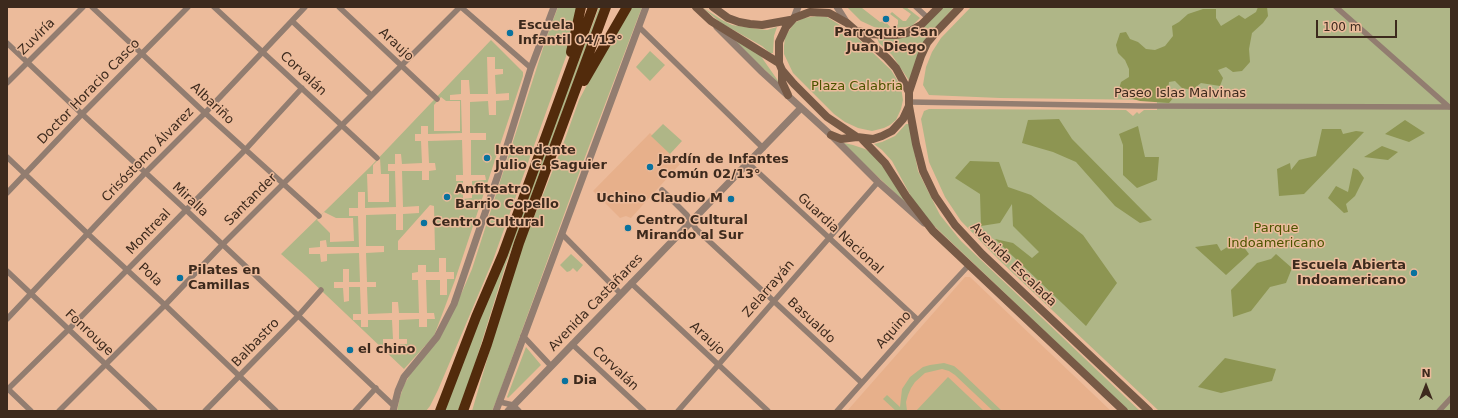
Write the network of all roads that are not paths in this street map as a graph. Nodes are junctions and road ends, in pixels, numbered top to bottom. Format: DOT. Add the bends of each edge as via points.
graph roads {
  1 [pos="83,7"];
  2 [pos="92,7"];
  3 [pos="188,7"];
  4 [pos="214,7"];
  5 [pos="305,7"];
  6 [pos="339,7"];
  7 [pos="461,7"];
  8 [pos="554,7"];
  9 [pos="581,7"];
  10 [pos="593,7"];
  11 [pos="606,7"];
  12 [pos="627,7"];
  13 [pos="646,7"];
  14 [pos="696,7"];
  15 [pos="713,7"];
  16 [pos="798,7"];
  17 [pos="837,7"];
  18 [pos="916,7"];
  19 [pos="939,7"];
  20 [pos="960,7"];
  21 [pos="1336,7"];
  22 [pos="928,18"];
  23 [pos="792,19"];
  24 [pos="292,21"];
  25 [pos="711,21"];
  26 [pos="847,23"];
  27 [pos="639,27"];
  28 [pos="854,30"];
  29 [pos="7,43"];
  30 [pos="262,52"];
  31 [pos="142,53"];
  32 [pos="27,62"];
  33 [pos="402,65"];
  34 [pos="780,67"];
  35 [pos="531,68"];
  36 [pos="7,83"];
  37 [pos="302,88"];
  38 [pos="909,92"];
  39 [pos="371,95"];
  40 [pos="788,95"];
  41 [pos="437,99"];
  42 [pos="559,99"];
  43 [pos="909,104"];
  44 [pos="570,105"];
  45 [pos="1450,107"];
  46 [pos="801,108"];
  47 [pos="205,113"];
  48 [pos="82,114"];
  49 [pos="342,125"];
  50 [pos="831,135"];
  51 [pos="859,137"];
  52 [pos="763,148"];
  53 [pos="246,149"];
  54 [pos="7,157"];
  55 [pos="377,158"];
  56 [pos="748,163"];
  57 [pos="145,173"];
  58 [pos="25,175"];
  59 [pos="878,182"];
  60 [pos="283,184"];
  61 [pos="662,190"];
  62 [pos="7,193"];
  63 [pos="186,210"];
  64 [pos="319,216"];
  65 [pos="691,222"];
  66 [pos="933,231"];
  67 [pos="88,234"];
  68 [pos="562,234"];
  69 [pos="829,238"];
  70 [pos="222,245"];
  71 [pos="969,266"];
  72 [pos="127,269"];
  73 [pos="7,271"];
  74 [pos="631,283"];
  75 [pos="321,290"];
  76 [pos="31,293"];
  77 [pos="621,294"];
  78 [pos="774,302"];
  79 [pos="166,305"];
  80 [pos="298,316"];
  81 [pos="7,319"];
  82 [pos="918,320"];
  83 [pos="69,329"];
  84 [pos="524,336"];
  85 [pos="572,344"];
  86 [pos="106,364"];
  87 [pos="718,364"];
  88 [pos="551,366"];
  89 [pos="240,375"];
  90 [pos="862,383"];
  91 [pos="8,388"];
  92 [pos="376,388"];
  93 [pos="1451,398"];
  94 [pos="500,402"];
  95 [pos="394,408"];
  96 [pos="510,408"];
  97 [pos="31,411"];
  98 [pos="59,411"];
  99 [pos="155,411"];
  100 [pos="205,411"];
  101 [pos="276,411"];
  102 [pos="355,411"];
  103 [pos="440,411"];
  104 [pos="463,411"];
  105 [pos="496,411"];
  106 [pos="519,411"];
  107 [pos="644,411"];
  108 [pos="678,411"];
  109 [pos="768,411"];
  110 [pos="837,411"];
  111 [pos="1124,411"];
  112 [pos="1149,411"];
  113 [pos="1439,411"];
  1 -- 32 [label="street, Zuviría"];
  2 -- 31 [label="street, Albariño"];
  3 -- 31 [label="street, Doctor Horacio Casco"];
  4 -- 30 [label="street, Corvalán"];
  5 -- 24 [label="street, Crisóstomo Álvarez"];
  6 -- 33 [label="street, Araujo"];
  7 -- 33 [label="street, Santander"];
  7 -- 35 [label="street"];
  8 -- 35 [label="street"];
  9 -- 42 [label="highway"];
  10 -- 42 [label="highway"];
  11 -- 44 [label="highway"];
  12 -- 44 [label="highway"];
  13 -- 27 [label="street"];
  14 -- 25 [label="main road"];
  15 -- 23 [label="main road" via="728,18 750,24 762,25"];
  16 -- 23 [label="street"];
  17 -- 26 [label="street"];
  18 -- 22 [label="street"];
  19 -- 22 [label="main road"];
  20 -- 38 [label="main road" via="928,43"];
  21 -- 45 [label="street"];
  22 -- 28 [label="main road" via="914,29 896,35 870,34"];
  23 -- 26 [label="main road" via="810,12 820,12"];
  23 -- 34 [label="main road" via="779,42"];
  24 -- 30 [label="street, Crisóstomo Álvarez"];
  24 -- 39 [label="street"];
  25 -- 34 [label="main road"];
  25 -- 40 [label="street"];
  26 -- 28 [label="main road"];
  27 -- 52 [label="street"];
  27 -- 68 [label="street"];
  28 -- 38 [label="main road" via="896,68"];
  29 -- 32 [label="street, Miralla"];
  30 -- 37 [label="street, Corvalán"];
  30 -- 47 [label="street, Crisóstomo Álvarez"];
  31 -- 47 [label="street, Albariño"];
  31 -- 48 [label="street, Doctor Horacio Casco"];
  32 -- 36 [label="street, Zuviría"];
  32 -- 48 [label="street, Miralla"];
  33 -- 39 [label="street, Santander"];
  33 -- 41 [label="street, Araujo"];
  34 -- 40 [label="main road" via="782,82"];
  34 -- 51 [label="main road" via="827,118"];
  35 -- 95 [label="street" via="454,304 437,337 404,377"];
  37 -- 49 [label="street, Corvalán"];
  37 -- 53 [label="street, Montreal"];
  38 -- 43 [label="main road"];
  39 -- 49 [label="street, Santander"];
  40 -- 46 [label="street"];
  42 -- 103 [label="highway" via="503,254"];
  43 -- 45 [label="street, Paseo Islas Malvinas"];
  43 -- 51 [label="main road" via="903,119 892,131 873,139"];
  43 -- 112 [label="main road, Avenida Escalada" via="923,171 935,196 955,225 982,254"];
  44 -- 104 [label="highway" via="519,243"];
  46 -- 50 [label="street"];
  46 -- 52 [label="street, Avenida Castañares"];
  47 -- 53 [label="street, Albariño"];
  47 -- 57 [label="street, Crisóstomo Álvarez"];
  48 -- 57 [label="street, Miralla"];
  48 -- 58 [label="street, Doctor Horacio Casco"];
  49 -- 55 [label="street, Corvalán"];
  49 -- 60 [label="street, Santander"];
  50 -- 51 [label="main road" via="841,139"];
  50 -- 59 [label="street"];
  51 -- 66 [label="main road" via="885,163"];
  52 -- 56 [label="street, Avenida Castañares"];
  53 -- 60 [label="street, Albariño"];
  53 -- 63 [label="street, Montreal"];
  54 -- 58 [label="street, Pola"];
  56 -- 65 [label="street, Avenida Castañares"];
  56 -- 69 [label="street, Guardia Nacional"];
  57 -- 63 [label="street, Miralla"];
  57 -- 67 [label="street, Crisóstomo Álvarez"];
  58 -- 62 [label="street, Doctor Horacio Casco"];
  58 -- 67 [label="street, Pola"];
  59 -- 66 [label="street"];
  59 -- 69 [label="street, Zelarrayán"];
  60 -- 64 [label="street, Albariño"];
  60 -- 70 [label="street, Santander"];
  61 -- 65 [label="street, Basualdo"];
  63 -- 70 [label="street, Miralla"];
  63 -- 72 [label="street, Montreal"];
  65 -- 74 [label="street, Avenida Castañares"];
  65 -- 78 [label="street, Basualdo"];
  66 -- 71 [label="main road"];
  67 -- 72 [label="street, Pola"];
  67 -- 76 [label="street, Crisóstomo Álvarez"];
  68 -- 77 [label="street"];
  68 -- 84 [label="street"];
  69 -- 78 [label="street, Zelarrayán"];
  69 -- 82 [label="street, Guardia Nacional"];
  70 -- 79 [label="street, Santander"];
  70 -- 80 [label="street, Miralla"];
  71 -- 82 [label="street, Aquino"];
  71 -- 111 [label="main road"];
  72 -- 79 [label="street, Pola"];
  72 -- 83 [label="street, Montreal"];
  73 -- 76 [label="street, Fonrouge"];
  74 -- 77 [label="street, Avenida Castañares"];
  74 -- 87 [label="street, Araujo"];
  75 -- 80 [label="street, Balbastro"];
  76 -- 81 [label="street, Crisóstomo Álvarez"];
  76 -- 83 [label="street, Fonrouge"];
  77 -- 85 [label="street, Avenida Castañares"];
  78 -- 87 [label="street, Zelarrayán"];
  78 -- 90 [label="street, Basualdo"];
  79 -- 86 [label="street, Santander"];
  79 -- 89 [label="street, Pola"];
  80 -- 89 [label="street, Balbastro"];
  80 -- 92 [label="street, Miralla"];
  82 -- 90 [label="street, Aquino"];
  83 -- 86 [label="street, Fonrouge"];
  83 -- 91 [label="street, Montreal"];
  84 -- 88 [label="street"];
  84 -- 94 [label="street"];
  85 -- 88 [label="street, Avenida Castañares"];
  85 -- 107 [label="street, Corvalán"];
  86 -- 98 [label="street, Santander"];
  86 -- 99 [label="street, Fonrouge"];
  87 -- 108 [label="street, Zelarrayán"];
  87 -- 109 [label="street, Araujo"];
  88 -- 96 [label="street, Avenida Castañares"];
  89 -- 100 [label="street, Balbastro"];
  89 -- 101 [label="street, Pola"];
  90 -- 110 [label="street, Aquino"];
  91 -- 97 [label="street"];
  92 -- 95 [label="street, Miralla"];
  92 -- 102 [label="street"];
  93 -- 113 [label="street"];
  94 -- 96 [label="street"];
  94 -- 105 [label="street"];
  96 -- 106 [label="street"];
}
